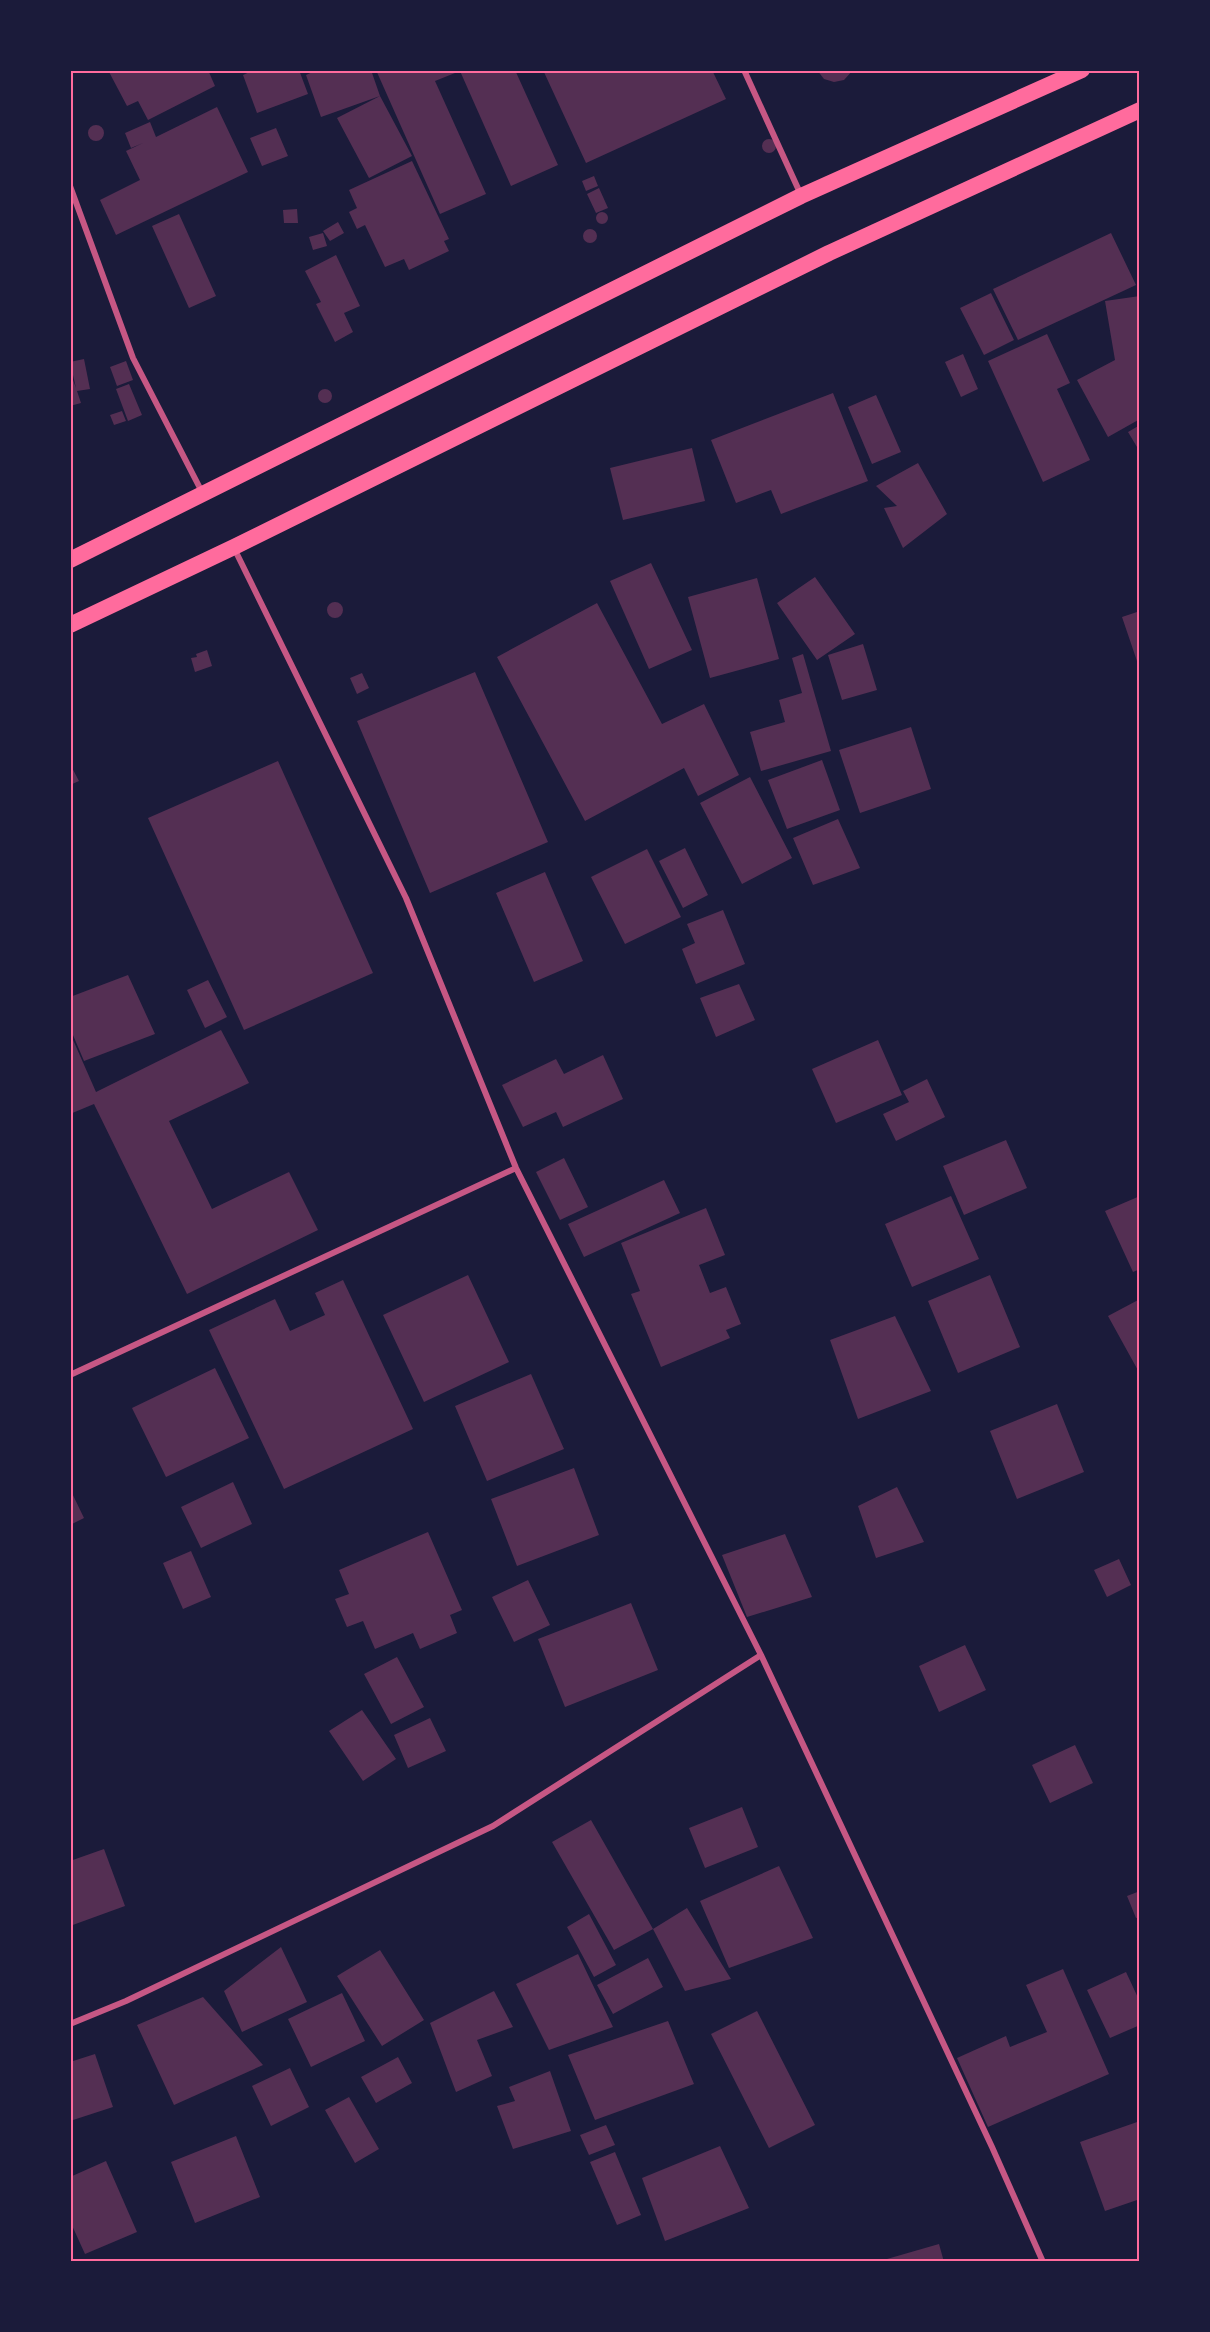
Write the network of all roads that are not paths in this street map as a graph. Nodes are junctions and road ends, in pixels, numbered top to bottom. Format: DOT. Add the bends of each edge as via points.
graph roads {
  1 [pos="744,70"];
  2 [pos="1082,70"];
  3 [pos="1140,110"];
  4 [pos="70,186"];
  5 [pos="801,196"];
  6 [pos="203,494"];
  7 [pos="234,547"];
  8 [pos="70,560"];
  9 [pos="70,626"];
  10 [pos="516,1168"];
  11 [pos="70,1376"];
  12 [pos="761,1655"];
  13 [pos="70,2024"];
  14 [pos="1043,2262"];
  1 -- 5 [label="street"];
  2 -- 5 [label="highway"];
  3 -- 7 [label="highway" via="829,253"];
  4 -- 6 [label="street" via="133,358"];
  5 -- 6 [label="highway"];
  6 -- 8 [label="highway"];
  7 -- 9 [label="highway"];
  7 -- 10 [label="street" via="406,898"];
  10 -- 11 [label="street"];
  10 -- 12 [label="street"];
  12 -- 13 [label="street" via="493,1826"];
  12 -- 14 [label="street"];
}
